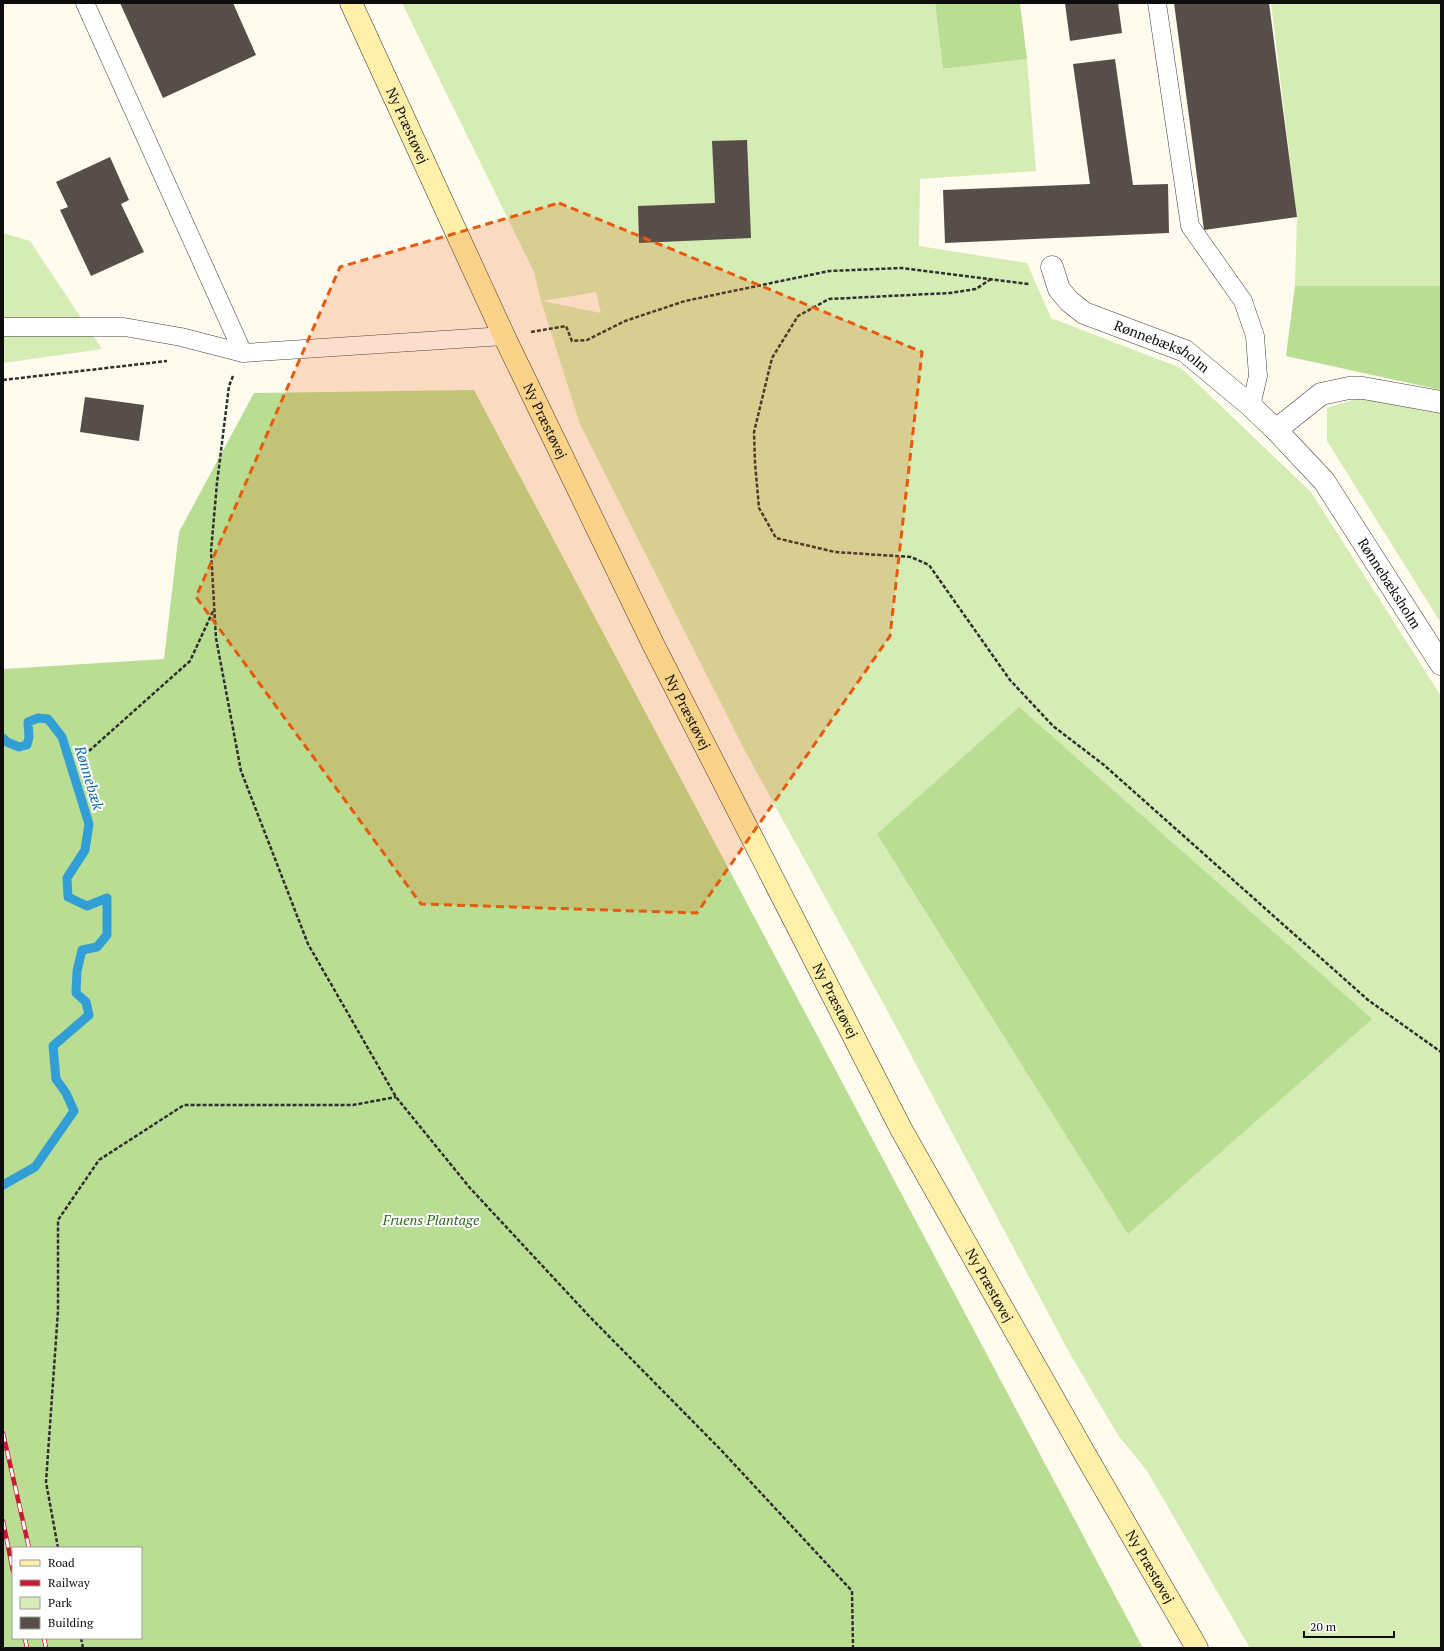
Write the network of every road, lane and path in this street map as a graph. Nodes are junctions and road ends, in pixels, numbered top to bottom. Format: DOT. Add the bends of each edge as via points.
graph roads {
  1 [pos="84,3"];
  2 [pos="351,3"];
  3 [pos="1157,3"];
  4 [pos="1052,267"];
  5 [pos="991,279"];
  6 [pos="1059,289"];
  7 [pos="3,327"];
  8 [pos="504,336"];
  9 [pos="243,353"];
  10 [pos="171,360"];
  11 [pos="3,380"];
  12 [pos="1441,402"];
  13 [pos="1250,406"];
  14 [pos="1276,430"];
  15 [pos="214,608"];
  16 [pos="1441,664"];
  17 [pos="80,759"];
  18 [pos="1441,1052"];
  19 [pos="396,1097"];
  20 [pos="58,1547"];
  21 [pos="854,1648"];
  22 [pos="1197,1648"];
  1 -- 9 [label="lane"];
  2 -- 8 [label="street, Ny Præstøvej"];
  3 -- 13 [label="lane" via="1190,226 1243,301 1255,336 1258,376"];
  4 -- 6 [label="street, Rønnebæksholm"];
  5 -- 6 [label="path"];
  5 -- 8 [label="path" via="902,268 829,271 685,301 625,321 587,340 572,341 566,326"];
  5 -- 18 [label="path" via="976,289 950,293 829,299 798,316 772,358 754,432 759,508 776,538 835,552 911,557 929,565 1010,680 1053,726 1104,765 1368,1000"];
  6 -- 13 [label="street, Rønnebæksholm" via="1084,313 1185,351"];
  7 -- 9 [label="lane" via="124,327 181,337"];
  8 -- 9 [label="lane"];
  8 -- 22 [label="street, Ny Præstøvej" via="654,646 901,1129"];
  9 -- 15 [label="path" via="229,386 217,483 211,551"];
  10 -- 11 [label="path"];
  12 -- 14 [label="street" via="1363,388 1348,388 1322,394"];
  13 -- 14 [label="street, Rønnebæksholm"];
  14 -- 16 [label="street, Rønnebæksholm" via="1324,481"];
  15 -- 17 [label="path" via="190,661"];
  15 -- 19 [label="path" via="216,638 241,771 308,944"];
  19 -- 20 [label="path" via="353,1105 184,1105 99,1160 58,1220 58,1311 46,1482"];
  19 -- 21 [label="path" via="470,1188 852,1590"];
}
